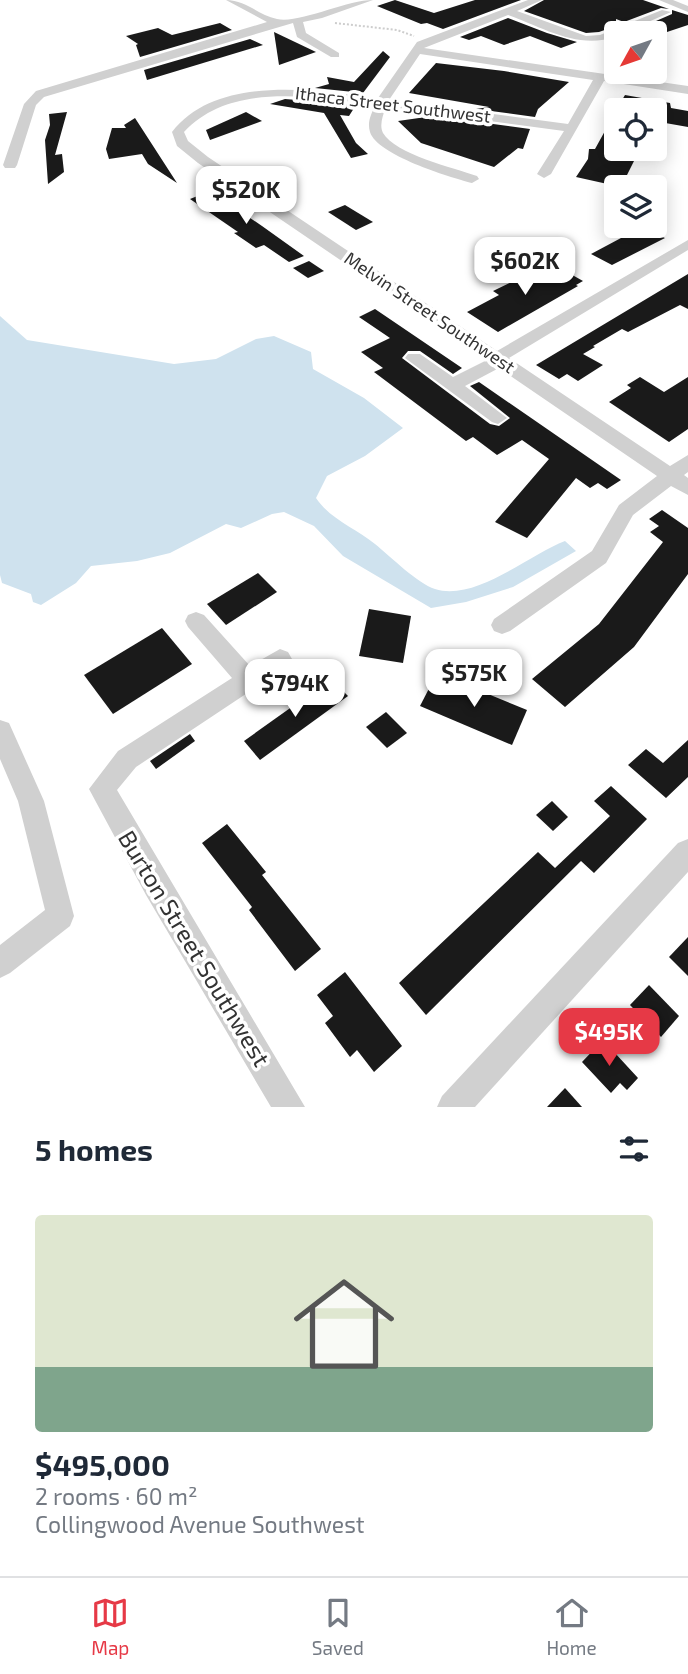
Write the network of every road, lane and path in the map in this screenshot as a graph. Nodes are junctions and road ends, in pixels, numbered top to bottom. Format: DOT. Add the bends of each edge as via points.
graph roads {
  1 [pos="231,0"];
  2 [pos="368,0"];
  3 [pos="537,0"];
  4 [pos="664,0"];
  5 [pos="688,9"];
  6 [pos="508,11"];
  7 [pos="666,12"];
  8 [pos="276,23"];
  9 [pos="298,23"];
  10 [pos="418,44"];
  11 [pos="335,55"];
  12 [pos="601,76"];
  13 [pos="688,90"];
  14 [pos="382,102"];
  15 [pos="572,128"];
  16 [pos="178,132"];
  17 [pos="10,165"];
  18 [pos="544,174"];
  19 [pos="472,179"];
  20 [pos="688,244"];
  21 [pos="414,358"];
  22 [pos="499,359"];
  23 [pos="452,385"];
  24 [pos="498,418"];
  25 [pos="688,462"];
  26 [pos="670,476"];
  27 [pos="688,488"];
  28 [pos="196,621"];
  29 [pos="502,625"];
  30 [pos="280,659"];
  31 [pos="248,680"];
  32 [pos="0,731"];
  33 [pos="688,852"];
  34 [pos="0,963"];
  35 [pos="289,1107"];
  36 [pos="453,1107"];
  1 -- 8 [label="street"];
  2 -- 9 [label="street"];
  3 -- 6 [label="street"];
  4 -- 5 [label="street"];
  6 -- 7 [label="street" via="575,37 593,39"];
  6 -- 10 [label="street"];
  8 -- 9 [label="street"];
  8 -- 17 [label="street" via="36,97"];
  9 -- 10 [label="path" via="385,29"];
  9 -- 11 [label="street" via="301,35"];
  10 -- 12 [label="street"];
  10 -- 14 [label="street"];
  12 -- 13 [label="street"];
  12 -- 15 [label="street"];
  14 -- 15 [label="street, Ithaca Street Southwest"];
  14 -- 16 [label="street, Ithaca Street Southwest" via="281,91 237,100 194,117"];
  14 -- 19 [label="street" via="375,121 383,141 396,151"];
  15 -- 18 [label="street"];
  16 -- 22 [label="street, Melvin Street Southwest" via="182,143 203,160"];
  20 -- 22 [label="street"];
  21 -- 23 [label="street"];
  22 -- 23 [label="street"];
  22 -- 26 [label="street, Melvin Street Southwest"];
  23 -- 24 [label="street"];
  25 -- 26 [label="street"];
  26 -- 27 [label="street, Melvin Street Southwest"];
  26 -- 29 [label="street" via="626,510 599,556"];
  28 -- 31 [label="street"];
  30 -- 31 [label="street"];
  31 -- 35 [label="street, Burton Street Southwest" via="127,759 102,789"];
  32 -- 34 [label="street" via="31,801 60,916"];
  33 -- 36 [label="street"];
}
